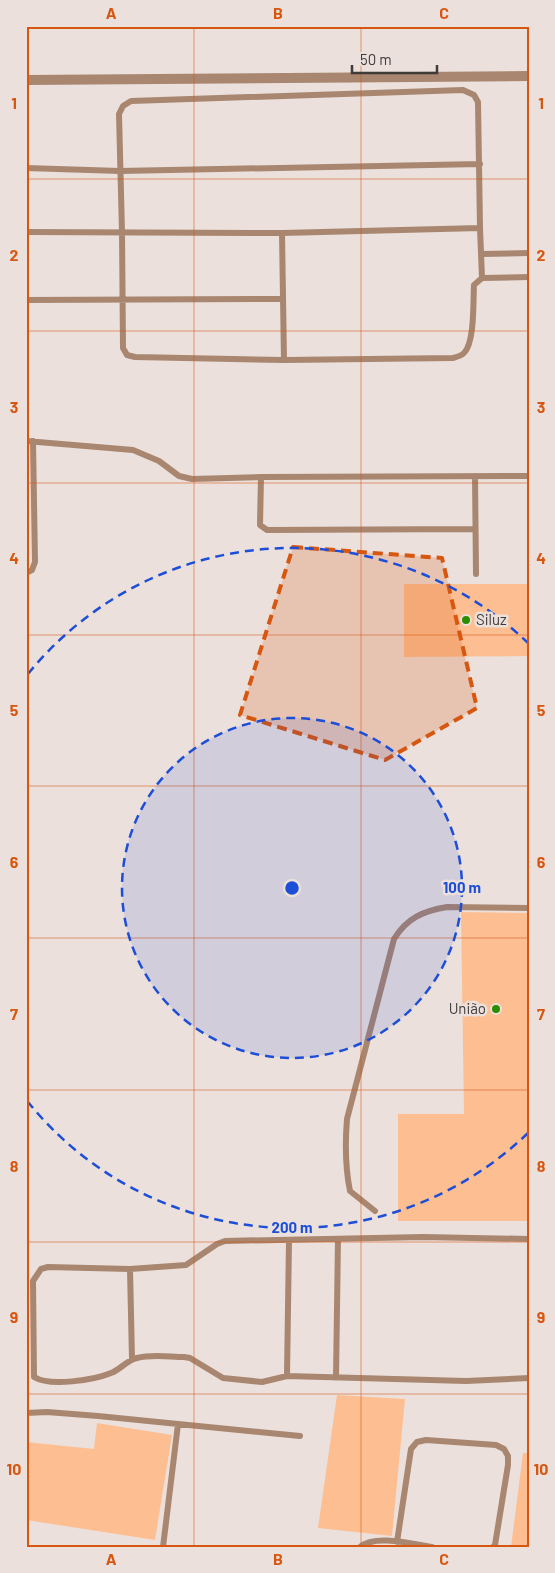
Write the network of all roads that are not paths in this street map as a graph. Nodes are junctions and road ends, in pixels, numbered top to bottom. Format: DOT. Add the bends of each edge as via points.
graph roads {
  1 [pos="529,76"];
  2 [pos="26,80"];
  3 [pos="480,164"];
  4 [pos="26,168"];
  5 [pos="120,171"];
  6 [pos="480,228"];
  7 [pos="26,232"];
  8 [pos="122,232"];
  9 [pos="282,233"];
  10 [pos="529,253"];
  11 [pos="481,254"];
  12 [pos="529,277"];
  13 [pos="482,278"];
  14 [pos="283,299"];
  15 [pos="26,300"];
  16 [pos="123,300"];
  17 [pos="284,360"];
  18 [pos="30,441"];
  19 [pos="475,476"];
  20 [pos="529,476"];
  21 [pos="261,477"];
  22 [pos="474,529"];
  23 [pos="26,573"];
  24 [pos="476,574"];
  25 [pos="529,908"];
  26 [pos="375,1211"];
  27 [pos="338,1239"];
  28 [pos="529,1239"];
  29 [pos="289,1240"];
  30 [pos="130,1269"];
  31 [pos="132,1359"];
  32 [pos="287,1376"];
  33 [pos="336,1378"];
  34 [pos="529,1378"];
  35 [pos="26,1413"];
  36 [pos="178,1424"];
  37 [pos="300,1436"];
  38 [pos="396,1542"];
  39 [pos="163,1547"];
  40 [pos="360,1547"];
  41 [pos="432,1547"];
  42 [pos="493,1547"];
  1 -- 2 [label="street"];
  3 -- 5 [label="lane"];
  3 -- 5 [label="lane" via="478,102 474,95 463,90 131,101 118,114"];
  3 -- 6 [label="lane"];
  4 -- 5 [label="lane"];
  5 -- 8 [label="lane"];
  6 -- 9 [label="lane"];
  6 -- 11 [label="lane"];
  7 -- 8 [label="lane"];
  8 -- 9 [label="lane"];
  8 -- 16 [label="lane"];
  9 -- 14 [label="lane"];
  10 -- 11 [label="lane"];
  11 -- 13 [label="lane"];
  12 -- 13 [label="lane"];
  13 -- 17 [label="lane" via="474,285 471,337 463,355 453,358"];
  14 -- 16 [label="lane"];
  14 -- 17 [label="lane"];
  15 -- 16 [label="lane"];
  16 -- 17 [label="lane" via="123,348 127,355"];
  18 -- 21 [label="lane" via="133,450 159,461 178,476 192,479"];
  18 -- 23 [label="lane" via="36,562"];
  19 -- 20 [label="lane"];
  19 -- 21 [label="lane"];
  19 -- 22 [label="lane"];
  21 -- 22 [label="lane" via="260,525 267,530"];
  22 -- 24 [label="lane"];
  25 -- 26 [label="lane" via="436,909 410,920 394,939 347,1119 345,1139 350,1192"];
  27 -- 28 [label="lane"];
  27 -- 29 [label="lane"];
  27 -- 33 [label="lane"];
  29 -- 30 [label="lane" via="225,1241 186,1266"];
  29 -- 32 [label="lane"];
  30 -- 31 [label="lane"];
  30 -- 31 [label="lane" via="48,1267 36,1274 33,1281 34,1377 48,1383 60,1383 102,1376"];
  31 -- 32 [label="lane" via="190,1358 223,1378 233,1380 262,1382"];
  32 -- 33 [label="lane"];
  33 -- 34 [label="lane" via="466,1381"];
  35 -- 36 [label="lane"];
  36 -- 37 [label="lane"];
  36 -- 39 [label="lane"];
  38 -- 40 [label="lane" via="370,1541"];
  38 -- 41 [label="lane"];
  38 -- 42 [label="lane" via="410,1449 417,1442 426,1440 496,1445 504,1449 508,1465"];
}
